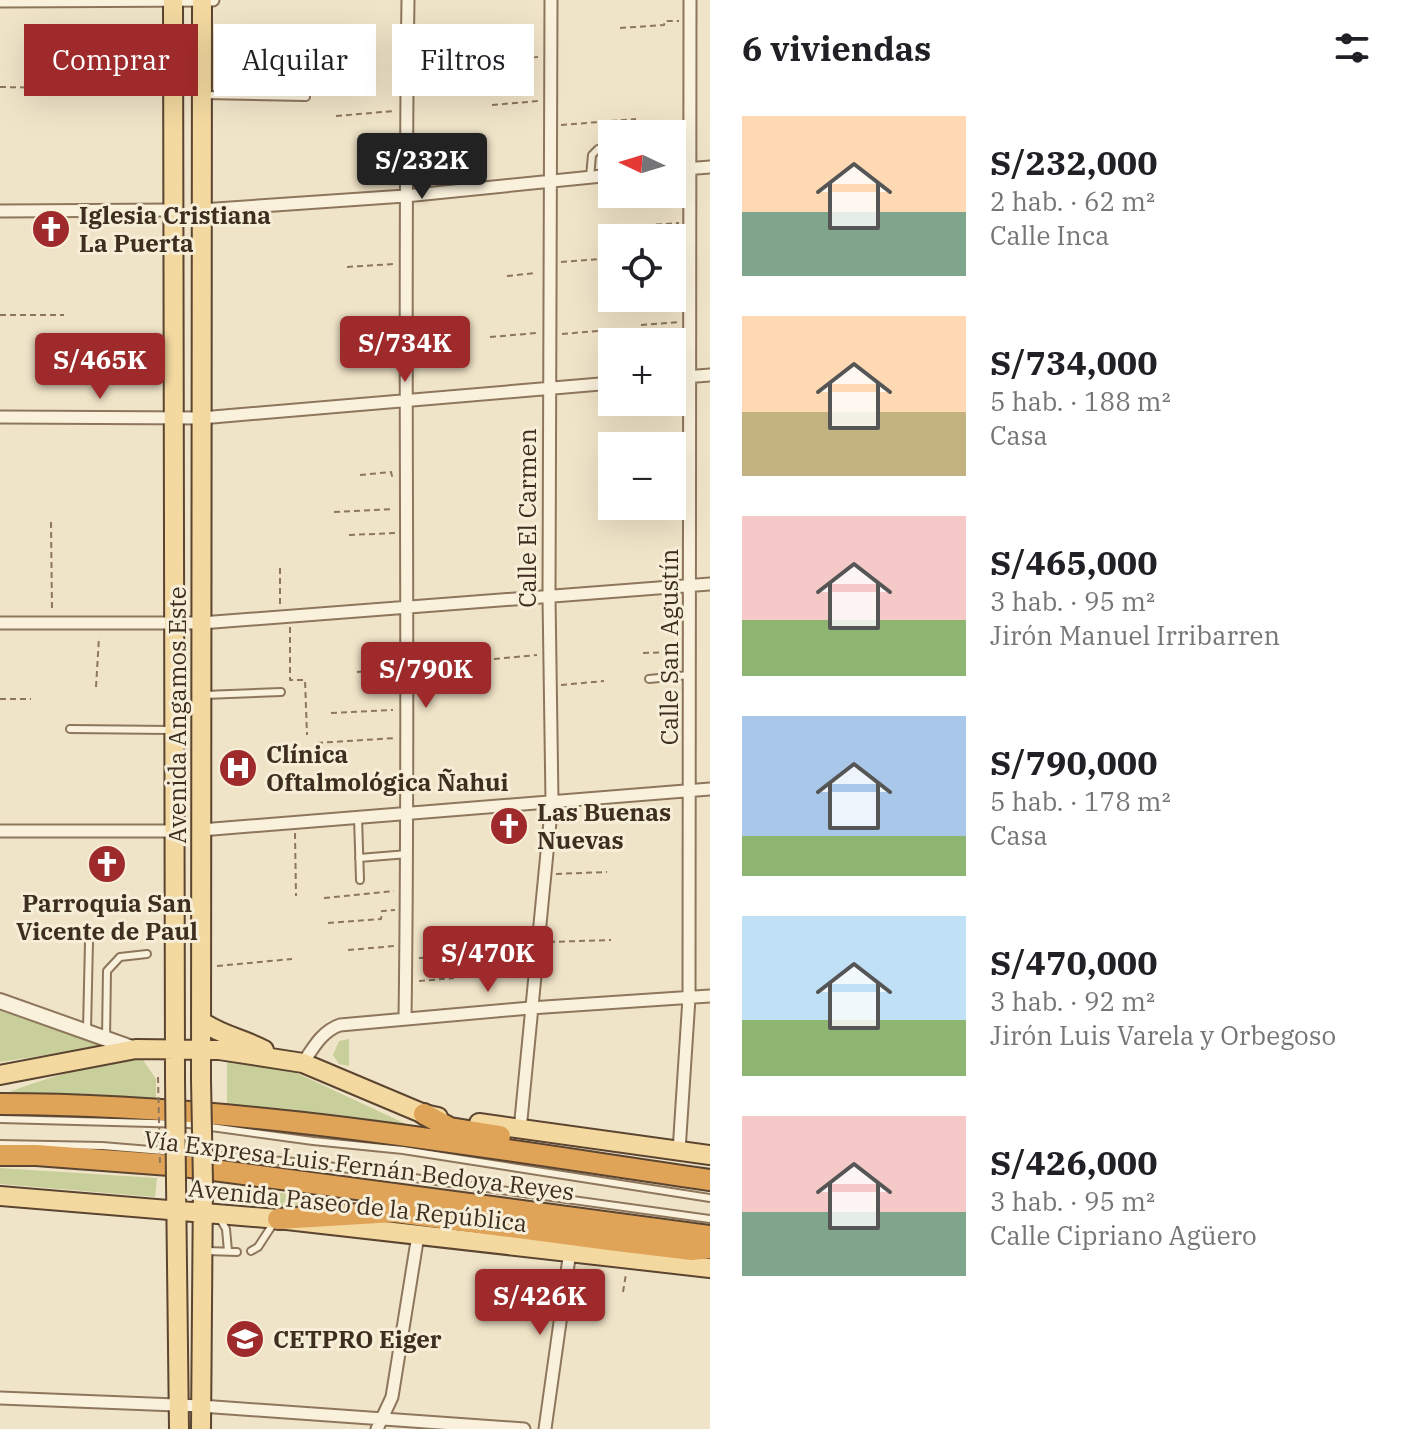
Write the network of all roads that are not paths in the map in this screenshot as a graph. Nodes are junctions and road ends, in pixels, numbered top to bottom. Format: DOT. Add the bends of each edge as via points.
graph roads {
  1 [pos="173,0"];
  2 [pos="202,0"];
  3 [pos="213,0"];
  4 [pos="408,0"];
  5 [pos="551,0"];
  6 [pos="690,0"];
  7 [pos="0,1"];
  8 [pos="201,95"];
  9 [pos="306,97"];
  10 [pos="598,149"];
  11 [pos="710,167"];
  12 [pos="691,168"];
  13 [pos="686,169"];
  14 [pos="598,176"];
  15 [pos="590,177"];
  16 [pos="550,181"];
  17 [pos="405,196"];
  18 [pos="174,210"];
  19 [pos="201,210"];
  20 [pos="0,211"];
  21 [pos="452,349"];
  22 [pos="405,351"];
  23 [pos="710,375"];
  24 [pos="692,376"];
  25 [pos="686,377"];
  26 [pos="598,384"];
  27 [pos="549,389"];
  28 [pos="405,401"];
  29 [pos="0,417"];
  30 [pos="201,418"];
  31 [pos="175,419"];
  32 [pos="710,584"];
  33 [pos="691,586"];
  34 [pos="549,597"];
  35 [pos="408,608"];
  36 [pos="0,623"];
  37 [pos="176,623"];
  38 [pos="201,623"];
  39 [pos="691,675"];
  40 [pos="649,679"];
  41 [pos="281,692"];
  42 [pos="201,695"];
  43 [pos="70,729"];
  44 [pos="176,730"];
  45 [pos="710,789"];
  46 [pos="690,790"];
  47 [pos="552,801"];
  48 [pos="408,813"];
  49 [pos="358,817"];
  50 [pos="201,830"];
  51 [pos="0,831"];
  52 [pos="175,831"];
  53 [pos="408,854"];
  54 [pos="359,858"];
  55 [pos="360,880"];
  56 [pos="89,942"];
  57 [pos="147,954"];
  58 [pos="710,996"];
  59 [pos="689,998"];
  60 [pos="0,1001"];
  61 [pos="530,1008"];
  62 [pos="405,1018"];
  63 [pos="201,1021"];
  64 [pos="87,1032"];
  65 [pos="106,1039"];
  66 [pos="136,1049"];
  67 [pos="175,1049"];
  68 [pos="201,1049"];
  69 [pos="280,1059"];
  70 [pos="303,1063"];
  71 [pos="0,1075"];
  72 [pos="0,1104"];
  73 [pos="424,1114"];
  74 [pos="0,1119"];
  75 [pos="520,1130"];
  76 [pos="0,1144"];
  77 [pos="679,1151"];
  78 [pos="0,1155"];
  79 [pos="710,1155"];
  80 [pos="710,1167"];
  81 [pos="710,1180"];
  82 [pos="0,1196"];
  83 [pos="710,1198"];
  84 [pos="176,1211"];
  85 [pos="210,1213"];
  86 [pos="278,1219"];
  87 [pos="710,1219"];
  88 [pos="418,1235"];
  89 [pos="710,1236"];
  90 [pos="710,1248"];
  91 [pos="203,1251"];
  92 [pos="228,1251"];
  93 [pos="251,1251"];
  94 [pos="570,1251"];
  95 [pos="237,1252"];
  96 [pos="710,1268"];
  97 [pos="0,1398"];
  98 [pos="179,1405"];
  99 [pos="201,1406"];
  100 [pos="380,1423"];
  101 [pos="179,1429"];
  102 [pos="201,1429"];
  103 [pos="524,1429"];
  104 [pos="545,1429"];
  1 -- 2 [label="street"];
  1 -- 7 [label="street"];
  1 -- 18 [label="main road, Avenida Angamos Este"];
  2 -- 3 [label="street"];
  2 -- 8 [label="main road, Avenida Angamos Este"];
  4 -- 17 [label="street"];
  5 -- 16 [label="street, Calle El Carmen"];
  6 -- 12 [label="street, Calle San Agustín"];
  8 -- 9 [label="lane"];
  8 -- 19 [label="main road, Avenida Angamos Este"];
  10 -- 15 [label="lane" via="592,155"];
  11 -- 12 [label="street"];
  12 -- 13 [label="street"];
  12 -- 24 [label="street, Calle San Agustín"];
  14 -- 15 [label="street"];
  15 -- 16 [label="street"];
  16 -- 17 [label="street"];
  16 -- 27 [label="street, Calle El Carmen"];
  17 -- 19 [label="street"];
  17 -- 22 [label="street"];
  18 -- 20 [label="street"];
  18 -- 31 [label="main road, Avenida Angamos Este"];
  19 -- 30 [label="main road, Avenida Angamos Este"];
  21 -- 22 [label="lane"];
  22 -- 28 [label="street"];
  23 -- 24 [label="street"];
  24 -- 25 [label="street"];
  24 -- 33 [label="street, Calle San Agustín"];
  26 -- 27 [label="street"];
  27 -- 28 [label="street"];
  27 -- 34 [label="street, Calle El Carmen"];
  28 -- 30 [label="street"];
  28 -- 35 [label="street"];
  29 -- 31 [label="street"];
  30 -- 31 [label="street"];
  30 -- 38 [label="main road, Avenida Angamos Este"];
  31 -- 37 [label="main road, Avenida Angamos Este"];
  32 -- 33 [label="street"];
  33 -- 34 [label="street"];
  33 -- 39 [label="street, Calle San Agustín"];
  34 -- 35 [label="street"];
  34 -- 47 [label="street, Calle El Carmen"];
  35 -- 38 [label="street"];
  35 -- 48 [label="street"];
  36 -- 37 [label="street"];
  37 -- 38 [label="street"];
  37 -- 44 [label="main road, Avenida Angamos Este"];
  38 -- 42 [label="main road, Avenida Angamos Este"];
  39 -- 40 [label="lane"];
  39 -- 46 [label="street, Calle San Agustín"];
  41 -- 42 [label="lane"];
  42 -- 50 [label="main road, Avenida Angamos Este"];
  43 -- 44 [label="lane"];
  44 -- 52 [label="main road, Avenida Angamos Este"];
  45 -- 46 [label="street"];
  46 -- 47 [label="street"];
  46 -- 59 [label="street, Calle San Agustín"];
  47 -- 48 [label="street"];
  47 -- 61 [label="street, Calle El Carmen"];
  48 -- 49 [label="street"];
  48 -- 53 [label="street"];
  49 -- 50 [label="street"];
  49 -- 54 [label="lane"];
  50 -- 63 [label="main road, Avenida Angamos Este"];
  51 -- 52 [label="street"];
  52 -- 67 [label="main road, Avenida Angamos Este"];
  53 -- 54 [label="lane"];
  53 -- 62 [label="street"];
  54 -- 55 [label="lane"];
  56 -- 64 [label="lane"];
  57 -- 65 [label="lane" via="120,957 107,971"];
  58 -- 59 [label="street"];
  59 -- 61 [label="street"];
  59 -- 77 [label="street, Calle San Agustín"];
  60 -- 64 [label="street"];
  61 -- 62 [label="street"];
  61 -- 75 [label="street, Calle El Carmen"];
  62 -- 70 [label="street" via="330,1029"];
  63 -- 68 [label="main road, Avenida Angamos Este"];
  63 -- 69 [label="main road"];
  64 -- 65 [label="street"];
  65 -- 66 [label="street"];
  66 -- 67 [label="main road"];
  66 -- 71 [label="main road"];
  67 -- 68 [label="main road"];
  67 -- 84 [label="main road, Avenida Angamos Este, bridge" via="167,1077"];
  68 -- 69 [label="main road"];
  68 -- 85 [label="main road, Avenida Angamos Este, bridge" via="203,1183"];
  69 -- 70 [label="main road"];
  70 -- 73 [label="main road"];
  72 -- 81 [label="highway, Vía Expresa Luis Fernán Bedoya Reyes" via="272,1120"];
  73 -- 75 [label="main road"];
  73 -- 80 [label="highway" via="450,1128"];
  74 -- 83 [label="lane" via="189,1124 403,1150"];
  75 -- 77 [label="main road"];
  76 -- 87 [label="lane" via="102,1146 306,1163"];
  77 -- 79 [label="main road"];
  78 -- 89 [label="highway, Vía Expresa Luis Fernán Bedoya Reyes" via="183,1166"];
  82 -- 84 [label="main road, Avenida Paseo de la República"];
  84 -- 85 [label="main road, Avenida Paseo de la República"];
  84 -- 98 [label="main road, Avenida Angamos Este"];
  85 -- 86 [label="main road, Avenida Paseo de la República"];
  85 -- 91 [label="main road, Avenida Angamos Este"];
  85 -- 92 [label="lane" via="226,1229"];
  86 -- 88 [label="main road, Avenida Paseo de la República"];
  86 -- 90 [label="highway" via="395,1212 637,1244"];
  86 -- 93 [label="lane"];
  88 -- 94 [label="main road, Avenida Paseo de la República"];
  88 -- 100 [label="street" via="392,1397"];
  91 -- 92 [label="lane"];
  91 -- 99 [label="main road, Avenida Angamos Este"];
  92 -- 95 [label="lane"];
  94 -- 96 [label="main road, Avenida Paseo de la República"];
  94 -- 104 [label="street"];
  97 -- 98 [label="street"];
  98 -- 99 [label="street"];
  98 -- 101 [label="main road, Avenida Angamos Este"];
  99 -- 100 [label="street"];
  99 -- 102 [label="main road, Avenida Angamos Este"];
  100 -- 103 [label="street"];
}
